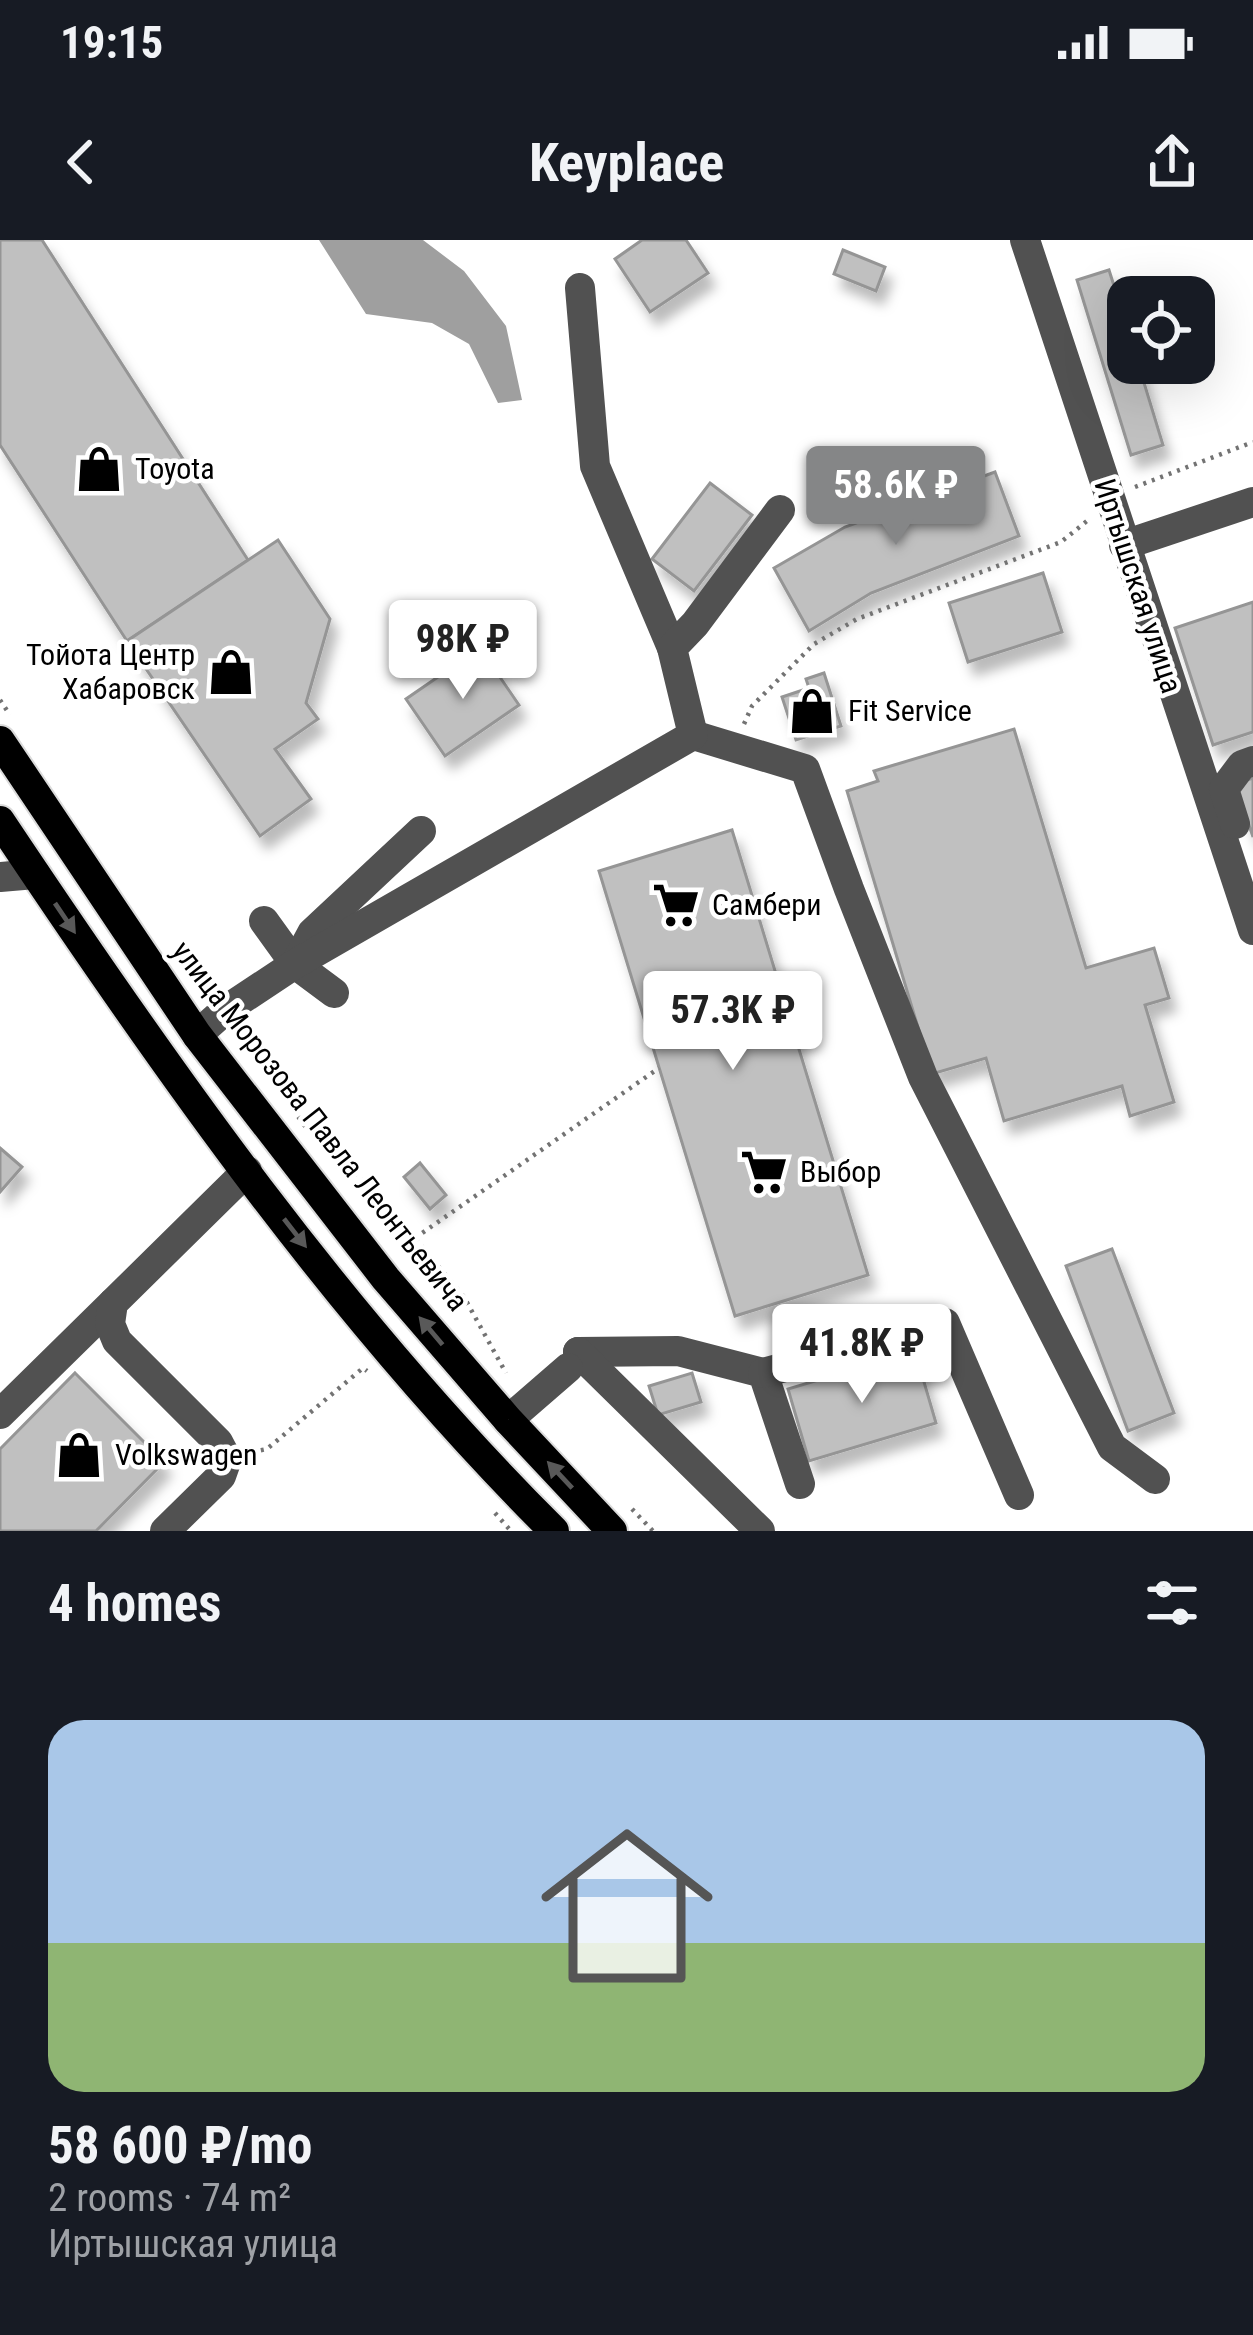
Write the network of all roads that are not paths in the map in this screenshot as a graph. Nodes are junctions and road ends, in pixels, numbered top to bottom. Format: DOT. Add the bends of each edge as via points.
graph roads {
  1 [pos="1025,240"];
  2 [pos="580,288"];
  3 [pos="1253,502"];
  4 [pos="779,510"];
  5 [pos="1124,545"];
  6 [pos="672,647"];
  7 [pos="693,735"];
  8 [pos="0,741"];
  9 [pos="1253,761"];
  10 [pos="0,821"];
  11 [pos="421,830"];
  12 [pos="35,874"];
  13 [pos="0,877"];
  14 [pos="1253,882"];
  15 [pos="265,921"];
  16 [pos="1253,930"];
  17 [pos="295,964"];
  18 [pos="334,993"];
  19 [pos="197,1035"];
  20 [pos="247,1171"];
  21 [pos="113,1303"];
  22 [pos="573,1360"];
  23 [pos="763,1373"];
  24 [pos="518,1410"];
  25 [pos="0,1414"];
  26 [pos="1155,1479"];
  27 [pos="800,1484"];
  28 [pos="1019,1495"];
  29 [pos="165,1531"];
  30 [pos="554,1531"];
  31 [pos="612,1531"];
  32 [pos="760,1531"];
  1 -- 5 [label="street, Иртышская улица"];
  2 -- 6 [label="street" via="595,466"];
  3 -- 5 [label="street"];
  4 -- 6 [label="street"];
  5 -- 16 [label="street, Иртышская улица"];
  6 -- 7 [label="street"];
  7 -- 17 [label="street"];
  7 -- 26 [label="street" via="806,769 923,1077 1112,1447"];
  8 -- 19 [label="main road, улица Морозова Павла Леонтьевича"];
  9 -- 14 [label="street" via="1224,789"];
  10 -- 12 [label="main road"];
  11 -- 17 [label="street" via="312,933"];
  12 -- 13 [label="street"];
  12 -- 20 [label="main road, one-way"];
  15 -- 17 [label="street"];
  17 -- 18 [label="street"];
  17 -- 19 [label="street"];
  24 -- 19 [label="main road, улица Морозова Павла Леонтьевича, one-way" via="386,1279"];
  20 -- 21 [label="street"];
  20 -- 30 [label="main road, one-way" via="423,1390"];
  21 -- 25 [label="street"];
  21 -- 29 [label="street" via="117,1341 227,1459 221,1476"];
  22 -- 23 [label="street" via="678,1351"];
  22 -- 24 [label="street"];
  22 -- 32 [label="street"];
  23 -- 27 [label="street"];
  23 -- 28 [label="street" via="945,1323"];
  31 -- 24 [label="main road, улица Морозова Павла Леонтьевича, one-way"];
}
